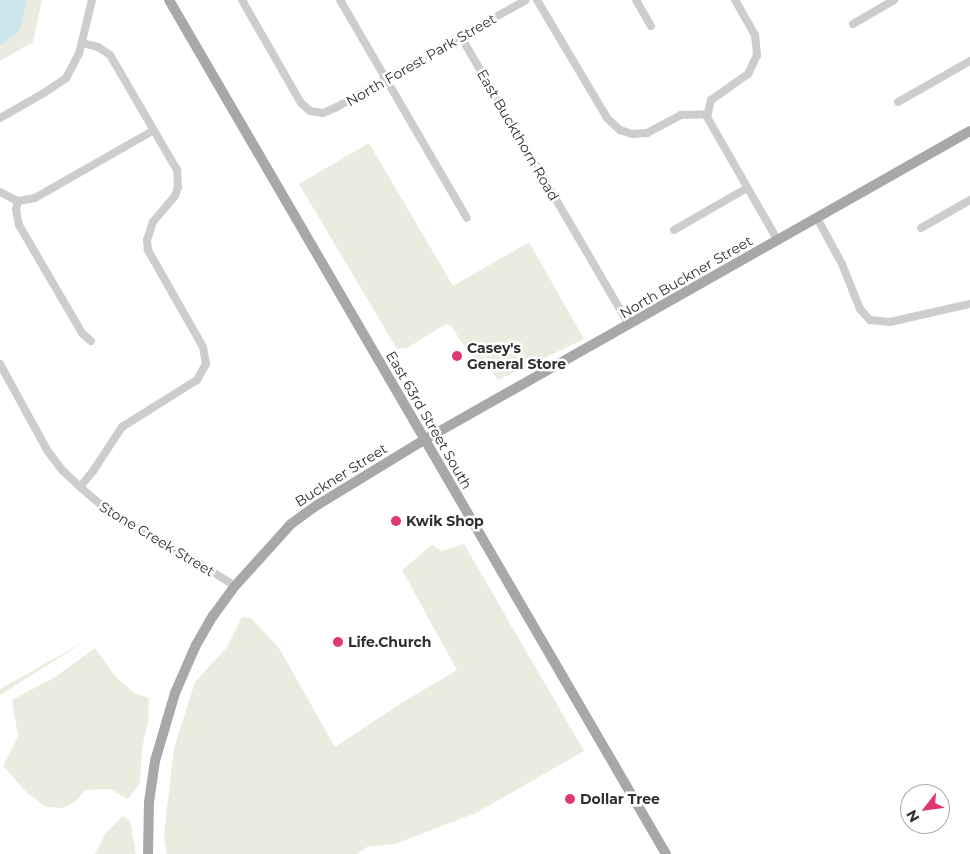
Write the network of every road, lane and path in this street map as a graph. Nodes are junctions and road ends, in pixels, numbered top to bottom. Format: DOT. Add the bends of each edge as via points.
graph roads {
  1 [pos="92,0"];
  2 [pos="169,0"];
  3 [pos="242,0"];
  4 [pos="340,0"];
  5 [pos="526,0"];
  6 [pos="537,0"];
  7 [pos="636,0"];
  8 [pos="734,0"];
  9 [pos="894,0"];
  10 [pos="853,24"];
  11 [pos="650,26"];
  12 [pos="461,37"];
  13 [pos="82,43"];
  14 [pos="970,61"];
  15 [pos="387,79"];
  16 [pos="898,102"];
  17 [pos="706,114"];
  18 [pos="0,118"];
  19 [pos="154,130"];
  20 [pos="970,131"];
  21 [pos="747,188"];
  22 [pos="0,192"];
  23 [pos="18,200"];
  24 [pos="970,200"];
  25 [pos="467,218"];
  26 [pos="817,218"];
  27 [pos="921,228"];
  28 [pos="674,230"];
  29 [pos="778,241"];
  30 [pos="970,304"];
  31 [pos="629,325"];
  32 [pos="92,341"];
  33 [pos="0,364"];
  34 [pos="420,442"];
  35 [pos="80,487"];
  36 [pos="234,586"];
  37 [pos="148,854"];
  38 [pos="666,854"];
  1 -- 13 [label="street"];
  2 -- 34 [label="main road, East 63rd Street South"];
  3 -- 15 [label="street, North Forest Park Street" via="301,103 314,112 328,112"];
  4 -- 15 [label="street"];
  5 -- 12 [label="street, North Forest Park Street"];
  6 -- 17 [label="street" via="607,118 620,130 639,134 681,115"];
  7 -- 11 [label="street"];
  8 -- 17 [label="street" via="755,34 756,55 748,74 715,96"];
  9 -- 10 [label="street"];
  12 -- 15 [label="street, North Forest Park Street"];
  12 -- 31 [label="street, East Buckthorn Road"];
  13 -- 18 [label="street" via="66,78"];
  13 -- 19 [label="street" via="98,46 110,55"];
  14 -- 16 [label="street"];
  15 -- 25 [label="street"];
  17 -- 21 [label="street"];
  19 -- 23 [label="street" via="35,198"];
  19 -- 35 [label="street" via="178,177 175,196 149,230 148,250 203,347 206,364 197,380 122,427"];
  20 -- 26 [label="main road, North Buckner Street"];
  21 -- 28 [label="street"];
  21 -- 29 [label="street"];
  22 -- 23 [label="street"];
  23 -- 32 [label="street" via="19,225 82,333"];
  24 -- 27 [label="street"];
  26 -- 29 [label="main road, North Buckner Street"];
  26 -- 30 [label="street" via="867,318 875,322 890,322"];
  29 -- 31 [label="main road, North Buckner Street"];
  31 -- 34 [label="main road, North Buckner Street"];
  33 -- 35 [label="street, Stone Creek Street" via="47,450"];
  34 -- 36 [label="main road, Buckner Street" via="300,517"];
  34 -- 38 [label="main road, East 63rd Street South"];
  35 -- 36 [label="street, Stone Creek Street" via="113,515 188,556"];
  36 -- 37 [label="main road, Buckner Street" via="196,645 165,722 149,802"];
}
